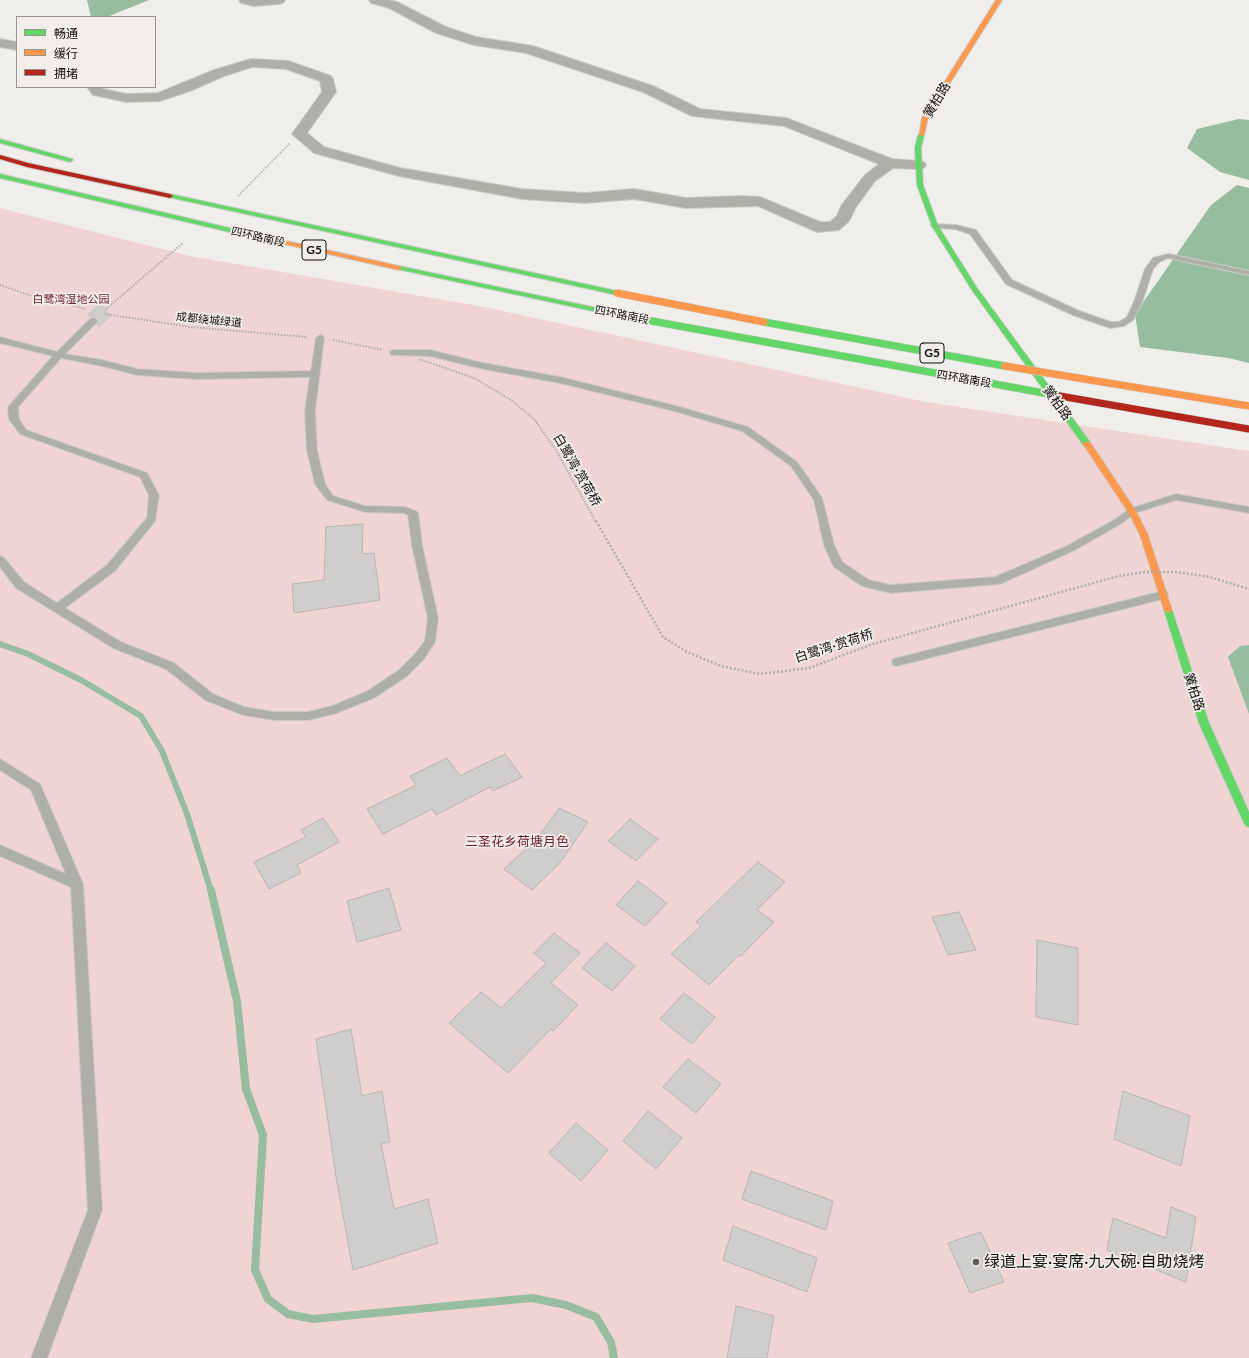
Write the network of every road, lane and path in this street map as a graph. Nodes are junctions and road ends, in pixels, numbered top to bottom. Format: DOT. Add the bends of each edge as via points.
graph roads {
  1 [pos="245,0"];
  2 [pos="279,0"];
  3 [pos="375,0"];
  4 [pos="1000,0"];
  5 [pos="0,43"];
  6 [pos="16,46"];
  7 [pos="95,88"];
  8 [pos="299,134"];
  9 [pos="0,141"];
  10 [pos="0,157"];
  11 [pos="76,162"];
  12 [pos="890,163"];
  13 [pos="919,165"];
  14 [pos="0,176"];
  15 [pos="159,184"];
  16 [pos="238,196"];
  17 [pos="163,224"];
  18 [pos="935,226"];
  19 [pos="334,232"];
  20 [pos="183,243"];
  21 [pos="394,267"];
  22 [pos="1249,273"];
  23 [pos="0,285"];
  24 [pos="106,309"];
  25 [pos="88,310"];
  26 [pos="103,314"];
  27 [pos="93,321"];
  28 [pos="320,338"];
  29 [pos="0,340"];
  30 [pos="394,353"];
  31 [pos="59,355"];
  32 [pos="419,359"];
  33 [pos="315,374"];
  34 [pos="1249,406"];
  35 [pos="1249,429"];
  36 [pos="1249,510"];
  37 [pos="1132,511"];
  38 [pos="0,560"];
  39 [pos="1249,589"];
  40 [pos="1163,595"];
  41 [pos="57,609"];
  42 [pos="897,662"];
  43 [pos="0,764"];
  44 [pos="1249,823"];
  45 [pos="0,850"];
  46 [pos="77,884"];
  47 [pos="39,1358"];
  1 -- 2 [label="street"];
  3 -- 12 [label="street" via="393,5 441,30 467,39 528,49 648,89 697,113 786,122"];
  4 -- 13 [label="main road, 黉柏路" via="925,118 918,148"];
  5 -- 6 [label="street"];
  7 -- 8 [label="street" via="98,92 127,98 160,97 251,63 288,65 326,79 329,92"];
  8 -- 12 [label="street" via="319,150 407,173 522,194 585,198 634,194 686,203 760,202 818,227 834,227 844,218 849,206 870,178"];
  8 -- 16 [label="path"];
  9 -- 11 [label="main road"];
  10 -- 19 [label="main road, 四环路南段 / G5"];
  12 -- 13 [label="street"];
  13 -- 18 [label="main road, 黉柏路" via="920,186"];
  14 -- 21 [label="main road, 四环路南段 / G5"];
  15 -- 19 [label="main road"];
  17 -- 21 [label="main road"];
  18 -- 22 [label="lane" via="956,227 973,232 1009,282 1076,313 1110,325 1121,324 1130,318 1149,269 1156,260 1168,256"];
  18 -- 37 [label="main road, 黉柏路" via="974,289 1106,471"];
  19 -- 34 [label="main road, 四环路南段 / G5, bridge" via="617,293 852,339"];
  20 -- 24 [label="path"];
  21 -- 35 [label="main road, 四环路南段 / G5, bridge" via="630,317"];
  23 -- 25 [label="path"];
  26 -- 28 [label="path, 成都绕城绿道" via="191,328"];
  27 -- 31 [label="lane"];
  28 -- 30 [label="path, 成都绕城绿道"];
  28 -- 33 [label="lane"];
  29 -- 31 [label="lane"];
  30 -- 32 [label="path, 成都绕城绿道"];
  30 -- 37 [label="lane" via="430,353 560,380 677,409 744,429 794,464 819,500 828,545 838,564 866,583 891,589 996,580 1071,548"];
  31 -- 33 [label="lane" via="137,372 211,376"];
  31 -- 41 [label="lane" via="13,407 14,419 23,432 144,475 154,494 152,519 116,562"];
  32 -- 39 [label="path, 白鹭湾·赏荷桥, bridge" via="474,378 536,420 663,637 687,652 740,672 760,674 809,668 873,644 1120,576 1144,572 1176,572 1210,577"];
  33 -- 41 [label="lane" via="310,411 312,451 320,484 330,498 365,509 405,510 413,513 432,618 430,642 403,673 370,695 334,710 308,716 274,716 243,710 208,697 170,666 117,646"];
  36 -- 37 [label="lane" via="1176,497"];
  37 -- 40 [label="main road, 黉柏路" via="1144,535"];
  38 -- 41 [label="lane" via="20,585"];
  40 -- 42 [label="lane"];
  40 -- 44 [label="main road, 黉柏路" via="1204,723"];
  43 -- 46 [label="lane" via="36,787"];
  45 -- 46 [label="lane"];
  46 -- 47 [label="lane" via="95,1210"];
}
